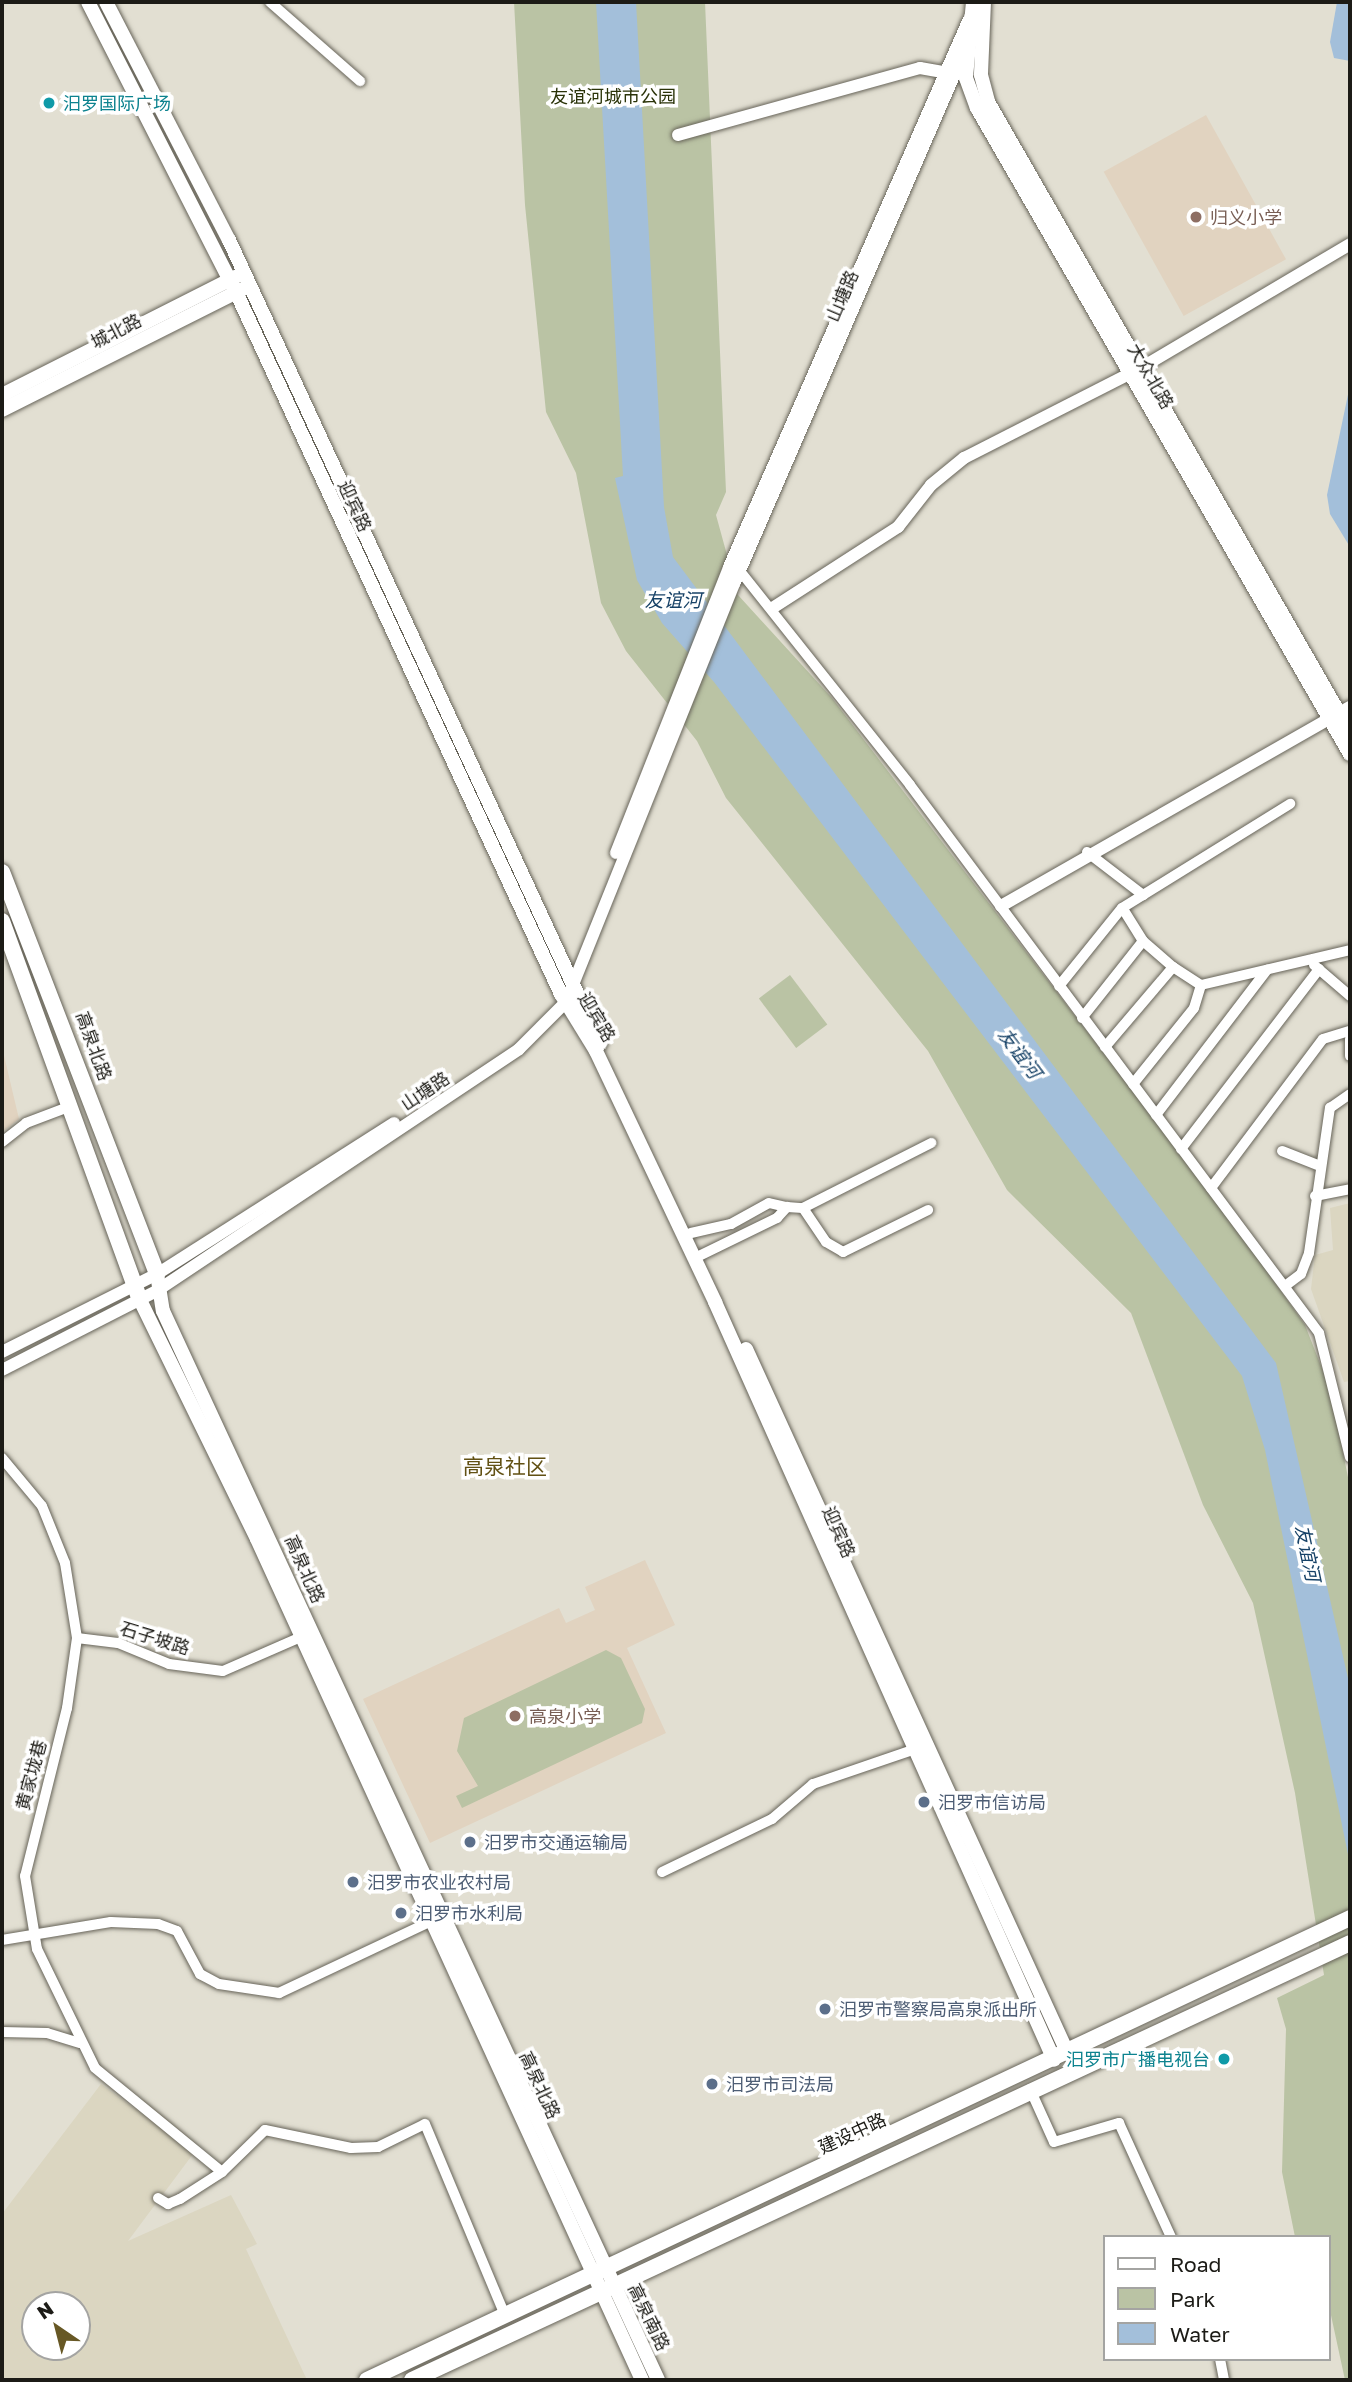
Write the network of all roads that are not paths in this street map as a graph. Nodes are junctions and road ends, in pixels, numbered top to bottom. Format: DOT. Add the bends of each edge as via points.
graph roads {
  1 [pos="88,2"];
  2 [pos="106,2"];
  3 [pos="270,2"];
  4 [pos="978,4"];
  5 [pos="957,74"];
  6 [pos="360,81"];
  7 [pos="988,102"];
  8 [pos="678,135"];
  9 [pos="1350,244"];
  10 [pos="239,283"];
  11 [pos="1134,372"];
  12 [pos="2,395"];
  13 [pos="2,410"];
  14 [pos="740,571"];
  15 [pos="724,595"];
  16 [pos="774,607"];
  17 [pos="1340,713"];
  18 [pos="1350,732"];
  19 [pos="1350,754"];
  20 [pos="1290,804"];
  21 [pos="1087,852"];
  22 [pos="2,872"];
  23 [pos="1143,895"];
  24 [pos="1002,906"];
  25 [pos="1122,908"];
  26 [pos="2,921"];
  27 [pos="1143,941"];
  28 [pos="1350,950"];
  29 [pos="1309,961"];
  30 [pos="1173,967"];
  31 [pos="1319,969"];
  32 [pos="1267,970"];
  33 [pos="1202,985"];
  34 [pos="1059,986"];
  35 [pos="567,989"];
  36 [pos="1350,994"];
  37 [pos="1082,1018"];
  38 [pos="1350,1031"];
  39 [pos="1350,1039"];
  40 [pos="1105,1047"];
  41 [pos="1350,1056"];
  42 [pos="1133,1084"];
  43 [pos="1350,1094"];
  44 [pos="71,1106"];
  45 [pos="1156,1115"];
  46 [pos="2,1142"];
  47 [pos="931,1143"];
  48 [pos="1181,1149"];
  49 [pos="1282,1151"];
  50 [pos="1320,1166"];
  51 [pos="1211,1188"];
  52 [pos="1350,1189"];
  53 [pos="1315,1196"];
  54 [pos="787,1207"];
  55 [pos="803,1208"];
  56 [pos="928,1210"];
  57 [pos="691,1233"];
  58 [pos="701,1255"];
  59 [pos="158,1282"];
  60 [pos="1285,1286"];
  61 [pos="136,1291"];
  62 [pos="2,1352"];
  63 [pos="2,1370"];
  64 [pos="1350,1457"];
  65 [pos="2,1458"];
  66 [pos="77,1637"];
  67 [pos="301,1637"];
  68 [pos="915,1749"];
  69 [pos="662,1872"];
  70 [pos="1350,1918"];
  71 [pos="429,1922"];
  72 [pos="34,1936"];
  73 [pos="2,1940"];
  74 [pos="1350,1943"];
  75 [pos="2,2032"];
  76 [pos="79,2043"];
  77 [pos="1061,2057"];
  78 [pos="1030,2089"];
  79 [pos="222,2172"];
  80 [pos="158,2198"];
  81 [pos="1170,2235"];
  82 [pos="602,2280"];
  83 [pos="505,2315"];
  84 [pos="1220,2361"];
  85 [pos="367,2380"];
  86 [pos="412,2380"];
  87 [pos="642,2380"];
  88 [pos="658,2380"];
  89 [pos="1224,2380"];
  1 -- 10 [label="main road, 迎宾路"];
  2 -- 10 [label="main road, 迎宾路"];
  3 -- 6 [label="street"];
  4 -- 5 [label="street, 山塘路"];
  4 -- 5 [label="main road, 大众北路"];
  4 -- 7 [label="main road, 大众北路"];
  5 -- 7 [label="street"];
  5 -- 8 [label="street" via="920,68"];
  5 -- 11 [label="main road, 大众北路"];
  5 -- 14 [label="street, 山塘路"];
  5 -- 15 [label="street, 山塘路"];
  7 -- 11 [label="main road, 大众北路"];
  9 -- 11 [label="street"];
  10 -- 12 [label="main road, 城北路"];
  10 -- 13 [label="main road, 城北路"];
  10 -- 35 [label="main road, 迎宾路"];
  11 -- 16 [label="street" via="964,458 931,485 898,527"];
  11 -- 17 [label="main road, 大众北路"];
  14 -- 15 [label="street, 山塘路"];
  14 -- 16 [label="street"];
  15 -- 35 [label="street, 山塘路"];
  16 -- 24 [label="street"];
  17 -- 18 [label="main road, 大众北路"];
  17 -- 19 [label="main road, 大众北路"];
  17 -- 21 [label="street"];
  20 -- 23 [label="street"];
  21 -- 23 [label="street"];
  21 -- 24 [label="street"];
  22 -- 59 [label="main road, 高泉北路" via="56,999"];
  23 -- 25 [label="street"];
  24 -- 34 [label="street"];
  25 -- 27 [label="street"];
  25 -- 34 [label="street"];
  26 -- 44 [label="main road, 高泉北路"];
  27 -- 30 [label="street"];
  27 -- 37 [label="street"];
  28 -- 29 [label="street"];
  29 -- 31 [label="street"];
  29 -- 32 [label="street"];
  30 -- 33 [label="street"];
  30 -- 40 [label="street"];
  31 -- 36 [label="street"];
  31 -- 48 [label="street"];
  32 -- 33 [label="street"];
  32 -- 45 [label="street"];
  33 -- 42 [label="street" via="1194,1007"];
  34 -- 37 [label="street"];
  35 -- 57 [label="main road, 迎宾路"];
  35 -- 59 [label="street, 山塘路" via="515,1045"];
  35 -- 68 [label="main road, 迎宾路" via="715,1302"];
  37 -- 40 [label="street"];
  38 -- 51 [label="street" via="1323,1040"];
  39 -- 41 [label="street"];
  40 -- 42 [label="street"];
  42 -- 45 [label="street"];
  43 -- 50 [label="street" via="1330,1108"];
  44 -- 46 [label="street" via="26,1123"];
  44 -- 61 [label="main road, 高泉北路"];
  45 -- 48 [label="street"];
  47 -- 55 [label="street"];
  48 -- 51 [label="street"];
  49 -- 50 [label="street"];
  50 -- 53 [label="street"];
  51 -- 60 [label="street"];
  52 -- 53 [label="street"];
  53 -- 60 [label="street" via="1309,1253 1301,1274"];
  54 -- 55 [label="street"];
  54 -- 57 [label="street" via="769,1203 731,1224"];
  54 -- 58 [label="street" via="777,1218"];
  55 -- 56 [label="street" via="826,1242 843,1252"];
  57 -- 58 [label="main road, 迎宾路"];
  58 -- 77 [label="main road, 迎宾路"];
  59 -- 61 [label="street, 山塘路"];
  59 -- 82 [label="main road, 高泉北路"];
  60 -- 64 [label="street" via="1319,1333"];
  61 -- 62 [label="street, 山塘路"];
  61 -- 63 [label="street, 山塘路"];
  61 -- 67 [label="main road, 高泉北路"];
  65 -- 66 [label="street, 黄家垅巷" via="42,1506 65,1563"];
  66 -- 67 [label="street, 石子坡路" via="118,1643 169,1664 223,1671"];
  66 -- 72 [label="street, 黄家垅巷" via="67,1708 25,1875"];
  67 -- 71 [label="main road, 高泉北路"];
  68 -- 69 [label="street" via="813,1784 772,1819"];
  68 -- 77 [label="main road, 迎宾路"];
  70 -- 77 [label="main road, 建设中路"];
  71 -- 72 [label="street" via="279,1993 219,1984 200,1974 177,1931 158,1924 111,1922"];
  71 -- 82 [label="main road, 高泉北路"];
  72 -- 73 [label="street"];
  72 -- 76 [label="street, 黄家垅巷"];
  74 -- 78 [label="main road, 建设中路"];
  75 -- 76 [label="street" via="47,2033"];
  76 -- 79 [label="street, 黄家垅巷" via="95,2068"];
  77 -- 82 [label="main road, 建设中路"];
  78 -- 81 [label="street" via="1054,2142 1119,2123"];
  78 -- 82 [label="main road, 建设中路"];
  79 -- 80 [label="street" via="168,2204"];
  79 -- 83 [label="street" via="265,2130 351,2148 378,2147 425,2124"];
  82 -- 83 [label="main road, 建设中路"];
  82 -- 86 [label="main road, 建设中路"];
  82 -- 87 [label="main road, 高泉南路"];
  82 -- 88 [label="main road, 高泉南路"];
  83 -- 85 [label="main road, 建设中路"];
  84 -- 89 [label="street"];
}
